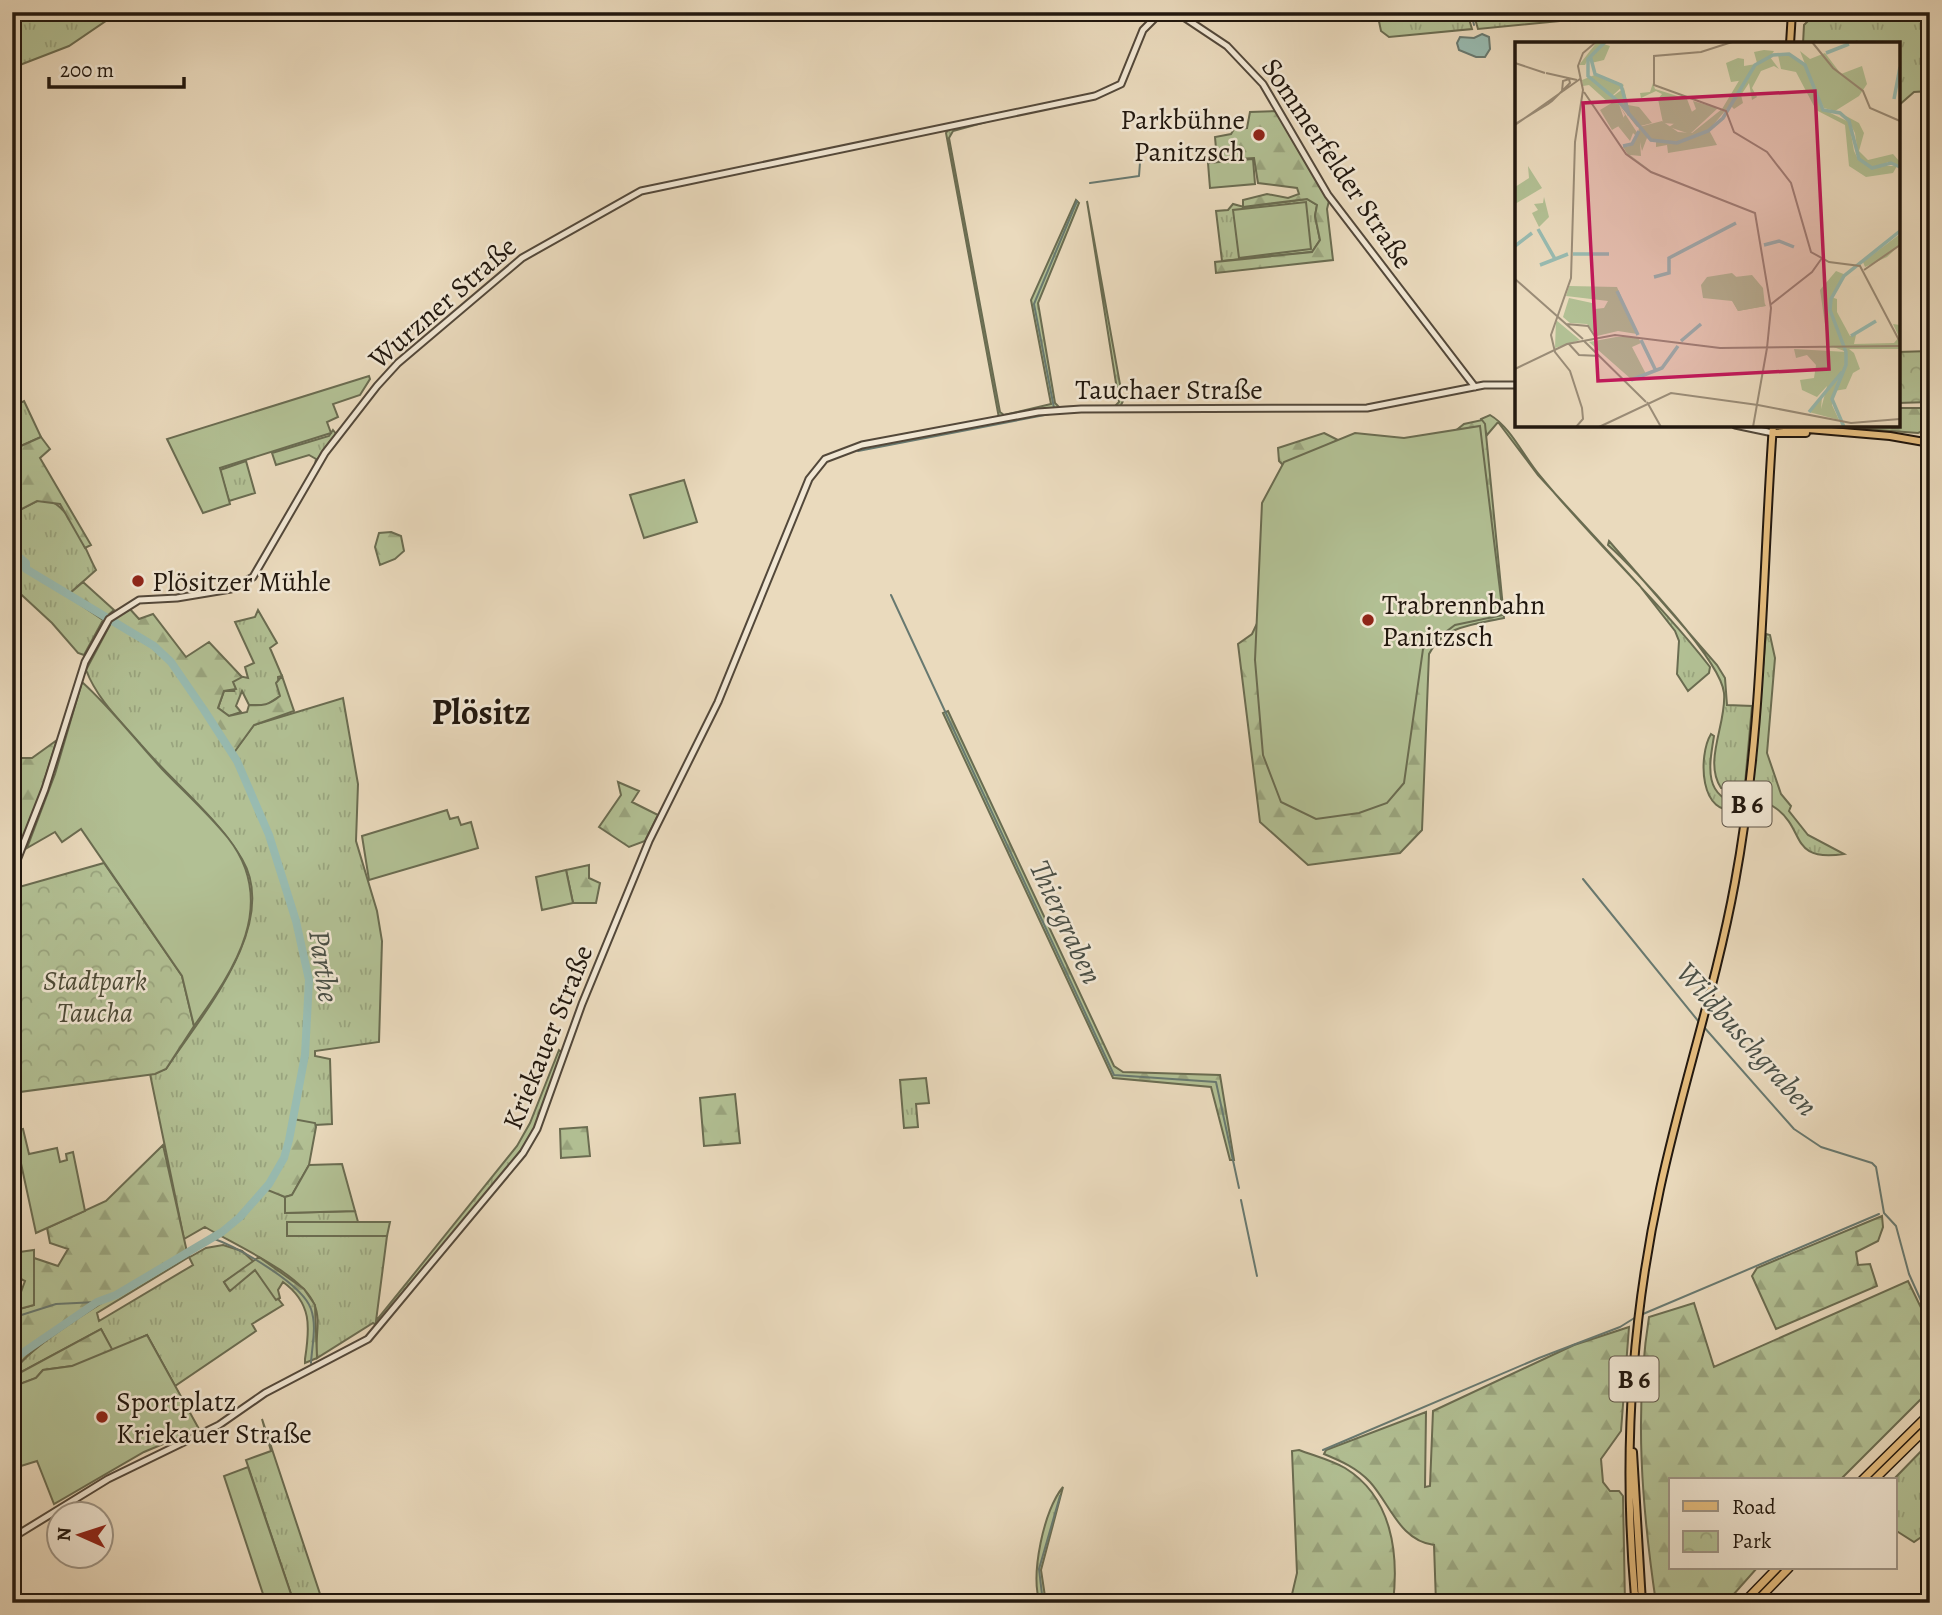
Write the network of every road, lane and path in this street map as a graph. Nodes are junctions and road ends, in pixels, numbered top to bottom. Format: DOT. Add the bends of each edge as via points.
graph roads {
  1 [pos="1161,12"];
  2 [pos="1176,12"];
  3 [pos="1792,12"];
  4 [pos="1790,42"];
  5 [pos="1515,385"];
  6 [pos="1475,387"];
  7 [pos="1773,428"];
  8 [pos="1813,432"];
  9 [pos="1791,435"];
  10 [pos="1930,443"];
  11 [pos="1772,452"];
  12 [pos="825,459"];
  13 [pos="12,873"];
  14 [pos="1930,1413"];
  15 [pos="1930,1425"];
  16 [pos="1632,1440"];
  17 [pos="1865,1478"];
  18 [pos="1876,1478"];
  19 [pos="12,1538"];
  20 [pos="1775,1570"];
  21 [pos="1787,1570"];
  22 [pos="1778,1579"];
  23 [pos="1634,1600"];
  24 [pos="1642,1603"];
  25 [pos="1743,1603"];
  26 [pos="1755,1603"];
  27 [pos="1765,1603"];
  1 -- 13 [label="street, Wurzner Straße" via="1143,30 1121,84 1082,100 630,195 522,258 398,363 325,453 253,577 231,589 144,598 104,625 85,662 46,789"];
  2 -- 6 [label="street, Sommerfelder Straße" via="1217,38 1263,84 1328,195"];
  3 -- 4 [label="main road"];
  5 -- 6 [label="street, Tauchaer Straße"];
  6 -- 12 [label="street, Tauchaer Straße" via="1367,408 1038,412 862,445"];
  7 -- 8 [label="main road"];
  7 -- 9 [label="main road"];
  7 -- 11 [label="main road, B 6"];
  8 -- 9 [label="main road"];
  8 -- 10 [label="main road"];
  9 -- 11 [label="main road"];
  11 -- 16 [label="main road, B 6" via="1753,762 1735,881 1660,1188 1640,1316"];
  12 -- 19 [label="street, Kriekauer Straße" via="809,479 722,692 649,841 537,1129 523,1153 368,1339 265,1393 219,1425 103,1481"];
  14 -- 17 [label="highway"];
  15 -- 18 [label="highway"];
  16 -- 23 [label="main road, B 6" via="1629,1495"];
  16 -- 24 [label="main road, B 6"];
  20 -- 25 [label="highway"];
  21 -- 22 [label="highway"];
  22 -- 26 [label="highway"];
  22 -- 27 [label="highway"];
}
